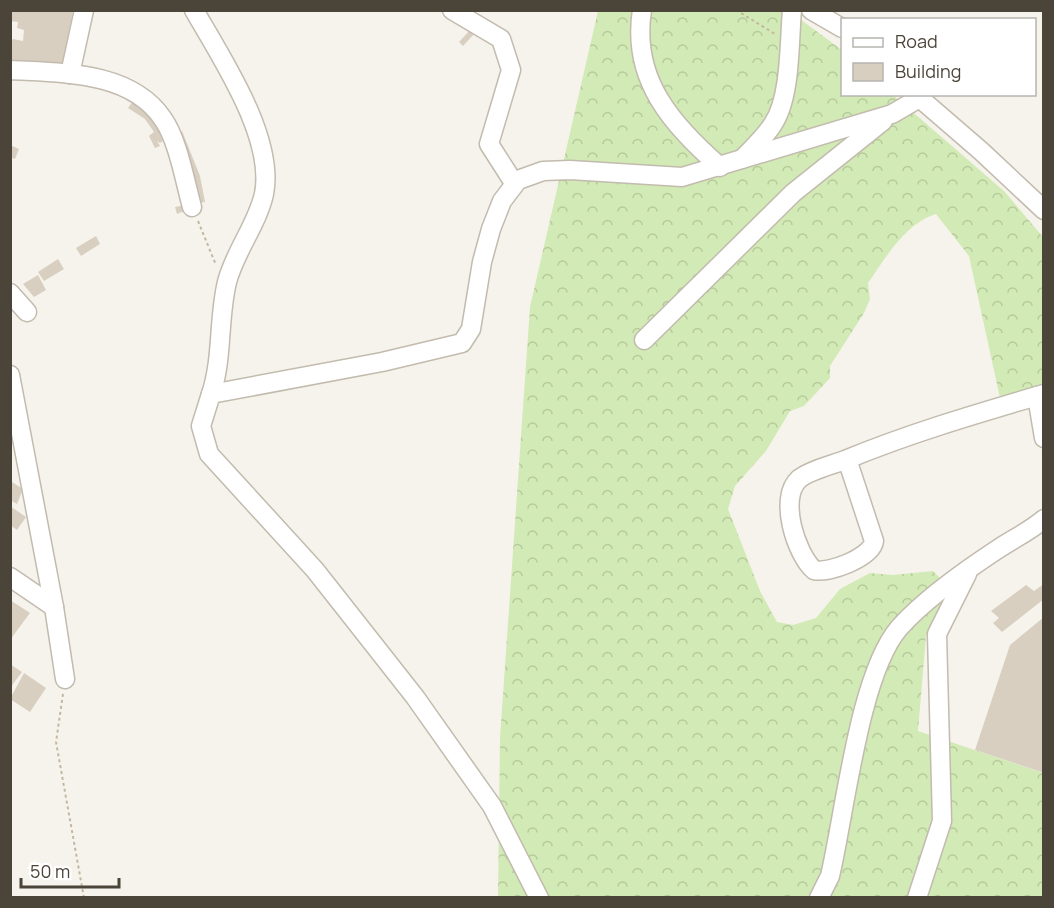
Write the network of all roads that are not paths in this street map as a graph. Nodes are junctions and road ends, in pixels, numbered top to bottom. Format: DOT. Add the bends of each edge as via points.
graph roads {
  1 [pos="84,10"];
  2 [pos="194,10"];
  3 [pos="452,10"];
  4 [pos="642,10"];
  5 [pos="792,10"];
  6 [pos="811,10"];
  7 [pos="838,24"];
  8 [pos="10,70"];
  9 [pos="70,74"];
  10 [pos="921,97"];
  11 [pos="892,114"];
  12 [pos="742,159"];
  13 [pos="720,167"];
  14 [pos="514,183"];
  15 [pos="192,207"];
  16 [pos="1044,210"];
  17 [pos="10,292"];
  18 [pos="27,312"];
  19 [pos="644,340"];
  20 [pos="10,375"];
  21 [pos="211,394"];
  22 [pos="1040,395"];
  23 [pos="1044,438"];
  24 [pos="847,459"];
  25 [pos="1044,519"];
  26 [pos="969,570"];
  27 [pos="10,577"];
  28 [pos="54,607"];
  29 [pos="65,679"];
  30 [pos="539,897"];
  31 [pos="819,897"];
  32 [pos="917,897"];
  1 -- 9 [label="street"];
  2 -- 21 [label="street" via="255,125 266,175 257,215 239,246 226,288 219,367"];
  3 -- 14 [label="street" via="501,39 511,70 489,144"];
  4 -- 13 [label="street" via="639,45 657,97 685,135"];
  5 -- 12 [label="street" via="783,97 775,122"];
  6 -- 7 [label="street"];
  8 -- 9 [label="street"];
  9 -- 15 [label="street" via="122,87 148,103 164,119"];
  10 -- 11 [label="street"];
  10 -- 16 [label="street"];
  11 -- 12 [label="street"];
  11 -- 19 [label="street" via="793,193"];
  12 -- 13 [label="street"];
  13 -- 14 [label="street" via="682,177 543,171"];
  14 -- 21 [label="street" via="491,229 471,329 462,343"];
  17 -- 18 [label="street"];
  20 -- 28 [label="street"];
  21 -- 30 [label="street" via="201,426 209,454 315,570 415,697 492,806"];
  22 -- 23 [label="street"];
  22 -- 24 [label="street" via="930,427"];
  24 -- 24 [label="street" via="873,547 854,560 825,571 814,570 807,562 789,515 790,490 800,478"];
  25 -- 26 [label="street"];
  26 -- 31 [label="street" via="899,628 881,658 864,714 830,876"];
  26 -- 32 [label="street" via="937,634 942,821"];
  27 -- 28 [label="street"];
  28 -- 29 [label="street"];
}
